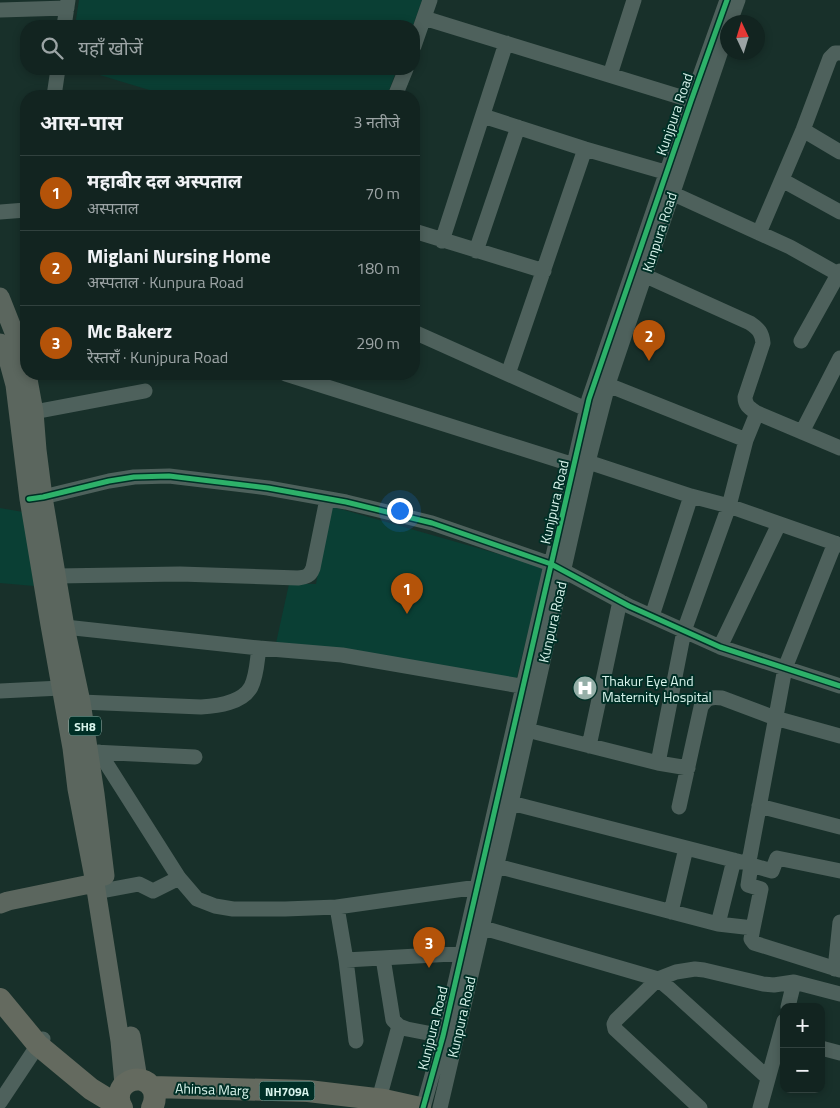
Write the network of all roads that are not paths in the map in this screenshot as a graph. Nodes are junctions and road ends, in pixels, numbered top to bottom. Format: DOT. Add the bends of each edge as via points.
graph roads {
  1 [pos="430,0"];
  2 [pos="633,0"];
  3 [pos="727,0"];
  4 [pos="738,0"];
  5 [pos="67,4"];
  6 [pos="0,10"];
  7 [pos="733,15"];
  8 [pos="424,18"];
  9 [pos="65,20"];
  10 [pos="420,29"];
  11 [pos="506,43"];
  12 [pos="720,48"];
  13 [pos="840,53"];
  14 [pos="57,75"];
  15 [pos="404,75"];
  16 [pos="610,75"];
  17 [pos="55,90"];
  18 [pos="398,90"];
  19 [pos="696,102"];
  20 [pos="483,116"];
  21 [pos="518,127"];
  22 [pos="803,130"];
  23 [pos="585,149"];
  24 [pos="840,152"];
  25 [pos="782,180"];
  26 [pos="669,183"];
  27 [pos="20,210"];
  28 [pos="0,212"];
  29 [pos="840,212"];
  30 [pos="759,233"];
  31 [pos="420,234"];
  32 [pos="442,240"];
  33 [pos="476,251"];
  34 [pos="544,271"];
  35 [pos="639,272"];
  36 [pos="840,273"];
  37 [pos="0,297"];
  38 [pos="420,335"];
  39 [pos="20,338"];
  40 [pos="801,341"];
  41 [pos="0,344"];
  42 [pos="839,363"];
  43 [pos="508,374"];
  44 [pos="27,380"];
  45 [pos="306,380"];
  46 [pos="608,385"];
  47 [pos="145,391"];
  48 [pos="34,412"];
  49 [pos="594,412"];
  50 [pos="757,413"];
  51 [pos="802,432"];
  52 [pos="746,440"];
  53 [pos="840,448"];
  54 [pos="30,450"];
  55 [pos="579,462"];
  56 [pos="691,496"];
  57 [pos="36,498"];
  58 [pos="327,499"];
  59 [pos="729,506"];
  60 [pos="779,524"];
  61 [pos="838,544"];
  62 [pos="45,549"];
  63 [pos="557,568"];
  64 [pos="57,576"];
  65 [pos="620,601"];
  66 [pos="652,616"];
  67 [pos="65,627"];
  68 [pos="684,630"];
  69 [pos="720,647"];
  70 [pos="259,648"];
  71 [pos="785,668"];
  72 [pos="840,686"];
  73 [pos="61,688"];
  74 [pos="530,688"];
  75 [pos="0,691"];
  76 [pos="81,702"];
  77 [pos="776,718"];
  78 [pos="527,730"];
  79 [pos="840,736"];
  80 [pos="589,746"];
  81 [pos="86,751"];
  82 [pos="195,757"];
  83 [pos="658,763"];
  84 [pos="688,768"];
  85 [pos="511,803"];
  86 [pos="759,806"];
  87 [pos="679,807"];
  88 [pos="840,827"];
  89 [pos="686,848"];
  90 [pos="744,862"];
  91 [pos="490,864"];
  92 [pos="840,871"];
  93 [pos="179,878"];
  94 [pos="484,886"];
  95 [pos="101,887"];
  96 [pos="0,904"];
  97 [pos="337,907"];
  98 [pos="671,912"];
  99 [pos="840,922"];
  100 [pos="718,924"];
  101 [pos="475,926"];
  102 [pos="752,928"];
  103 [pos="469,954"];
  104 [pos="383,958"];
  105 [pos="346,960"];
  106 [pos="837,969"];
  107 [pos="658,979"];
  108 [pos="794,982"];
  109 [pos="0,986"];
  110 [pos="840,994"];
  111 [pos="0,999"];
  112 [pos="789,1003"];
  113 [pos="399,1026"];
  114 [pos="442,1036"];
  115 [pos="356,1041"];
  116 [pos="41,1042"];
  117 [pos="780,1043"];
  118 [pos="825,1049"];
  119 [pos="840,1053"];
  120 [pos="768,1078"];
  121 [pos="133,1096"];
  122 [pos="379,1099"];
  123 [pos="0,1102"];
  124 [pos="422,1108"];
  125 [pos="440,1108"];
  126 [pos="700,1108"];
  127 [pos="760,1108"];
  1 -- 8 [label="street"];
  2 -- 16 [label="street"];
  3 -- 19 [label="street, Kunjpura Road"];
  4 -- 7 [label="street"];
  5 -- 6 [label="street"];
  5 -- 9 [label="street"];
  8 -- 10 [label="street"];
  8 -- 11 [label="street"];
  11 -- 16 [label="street"];
  11 -- 20 [label="street"];
  12 -- 19 [label="street"];
  13 -- 22 [label="street" via="830,58"];
  14 -- 17 [label="street"];
  15 -- 18 [label="street"];
  16 -- 19 [label="street"];
  19 -- 26 [label="street, Kunjpura Road"];
  20 -- 21 [label="street"];
  20 -- 32 [label="street"];
  21 -- 23 [label="street"];
  21 -- 33 [label="street"];
  22 -- 24 [label="street"];
  22 -- 25 [label="street"];
  23 -- 26 [label="street"];
  23 -- 34 [label="street"];
  25 -- 29 [label="street"];
  25 -- 30 [label="street"];
  26 -- 30 [label="street"];
  26 -- 35 [label="street, Kunjpura Road"];
  27 -- 28 [label="street"];
  30 -- 36 [label="street"];
  31 -- 32 [label="street"];
  32 -- 33 [label="street"];
  33 -- 34 [label="street"];
  34 -- 43 [label="street"];
  35 -- 46 [label="street, Kunpura Road"];
  35 -- 49 [label="street, Kunjpura Road" via="589,399"];
  35 -- 50 [label="street" via="758,328 763,343 745,397 747,406"];
  36 -- 40 [label="street"];
  37 -- 39 [label="main road, SH8"];
  38 -- 43 [label="street"];
  41 -- 54 [label="main road, SH8" via="9,363"];
  42 -- 51 [label="street"];
  43 -- 49 [label="street"];
  44 -- 48 [label="main road, SH8"];
  45 -- 55 [label="street"];
  46 -- 49 [label="street, Kunpura Road"];
  46 -- 52 [label="street"];
  47 -- 48 [label="street"];
  48 -- 54 [label="main road, SH8"];
  49 -- 55 [label="street, Kunjpura Road"];
  50 -- 51 [label="street"];
  50 -- 52 [label="street"];
  51 -- 53 [label="street"];
  52 -- 59 [label="street"];
  54 -- 57 [label="main road, SH8"];
  55 -- 56 [label="street"];
  55 -- 63 [label="street, Kunjpura Road"];
  56 -- 59 [label="street"];
  56 -- 66 [label="street"];
  57 -- 58 [label="street" via="110,481 168,476"];
  57 -- 62 [label="main road, SH8"];
  58 -- 63 [label="street" via="432,523"];
  58 -- 64 [label="street" via="309,576"];
  59 -- 60 [label="street"];
  59 -- 68 [label="street"];
  60 -- 61 [label="street"];
  60 -- 69 [label="street"];
  61 -- 71 [label="street"];
  62 -- 64 [label="main road, SH8"];
  62 -- 73 [label="main road, SH8"];
  63 -- 65 [label="street"];
  63 -- 74 [label="street, Kunjpura Road"];
  64 -- 67 [label="main road, SH8"];
  65 -- 66 [label="street"];
  65 -- 80 [label="street"];
  66 -- 68 [label="street"];
  67 -- 70 [label="street"];
  67 -- 76 [label="main road, SH8"];
  68 -- 69 [label="street"];
  68 -- 83 [label="street"];
  69 -- 71 [label="street"];
  70 -- 74 [label="street" via="342,655"];
  70 -- 76 [label="street" via="251,686 229,703 202,707"];
  71 -- 72 [label="street"];
  71 -- 77 [label="street"];
  73 -- 75 [label="street"];
  73 -- 81 [label="main road, SH8"];
  74 -- 78 [label="street"];
  74 -- 91 [label="street, Kunjpura Road"];
  76 -- 81 [label="main road, SH8"];
  77 -- 79 [label="street"];
  77 -- 84 [label="street" via="722,698 713,697 705,701"];
  77 -- 86 [label="street"];
  78 -- 80 [label="street"];
  78 -- 85 [label="street"];
  80 -- 83 [label="street"];
  81 -- 82 [label="street"];
  81 -- 93 [label="street"];
  81 -- 95 [label="main road, SH8" via="77,790"];
  83 -- 84 [label="street"];
  84 -- 87 [label="street"];
  85 -- 89 [label="street"];
  85 -- 91 [label="street"];
  86 -- 88 [label="street"];
  86 -- 90 [label="street" via="750,856"];
  89 -- 90 [label="street"];
  89 -- 98 [label="street"];
  90 -- 92 [label="street" via="772,871 777,858"];
  90 -- 100 [label="street"];
  90 -- 102 [label="street" via="748,885 761,889"];
  91 -- 94 [label="street, Kunjpura Road"];
  91 -- 98 [label="street"];
  93 -- 95 [label="street" via="153,891 140,884"];
  93 -- 97 [label="street" via="197,899 215,906 233,909"];
  94 -- 97 [label="street"];
  94 -- 101 [label="street, Kunjpura Road"];
  95 -- 96 [label="main road"];
  95 -- 121 [label="main road, SH8" via="120,1041"];
  97 -- 105 [label="street"];
  98 -- 100 [label="street"];
  99 -- 106 [label="street"];
  100 -- 102 [label="street"];
  101 -- 103 [label="street, Kunjpura Road"];
  101 -- 107 [label="street"];
  102 -- 106 [label="street" via="754,943"];
  103 -- 104 [label="street"];
  103 -- 114 [label="street, Kunjpura Road"];
  103 -- 125 [label="street, Kunpura Road"];
  104 -- 105 [label="street"];
  104 -- 113 [label="street" via="390,1010"];
  105 -- 115 [label="street"];
  107 -- 108 [label="street" via="695,969 763,984"];
  107 -- 120 [label="street"];
  107 -- 126 [label="street" via="616,1020 615,1029"];
  108 -- 110 [label="street"];
  108 -- 112 [label="street"];
  109 -- 116 [label="highway, NH709A"];
  111 -- 116 [label="highway, NH709A"];
  113 -- 114 [label="street"];
  113 -- 122 [label="street"];
  114 -- 124 [label="street, Kunjpura Road"];
  116 -- 121 [label="highway, NH709A" via="91,1089"];
  116 -- 123 [label="street"];
  117 -- 120 [label="street"];
  118 -- 119 [label="street"];
  120 -- 127 [label="street"];
  121 -- 122 [label="highway, Ahinsa Marg / NH709A" via="308,1092"];
  122 -- 124 [label="highway, Ahinsa Marg / NH709A"];
}
